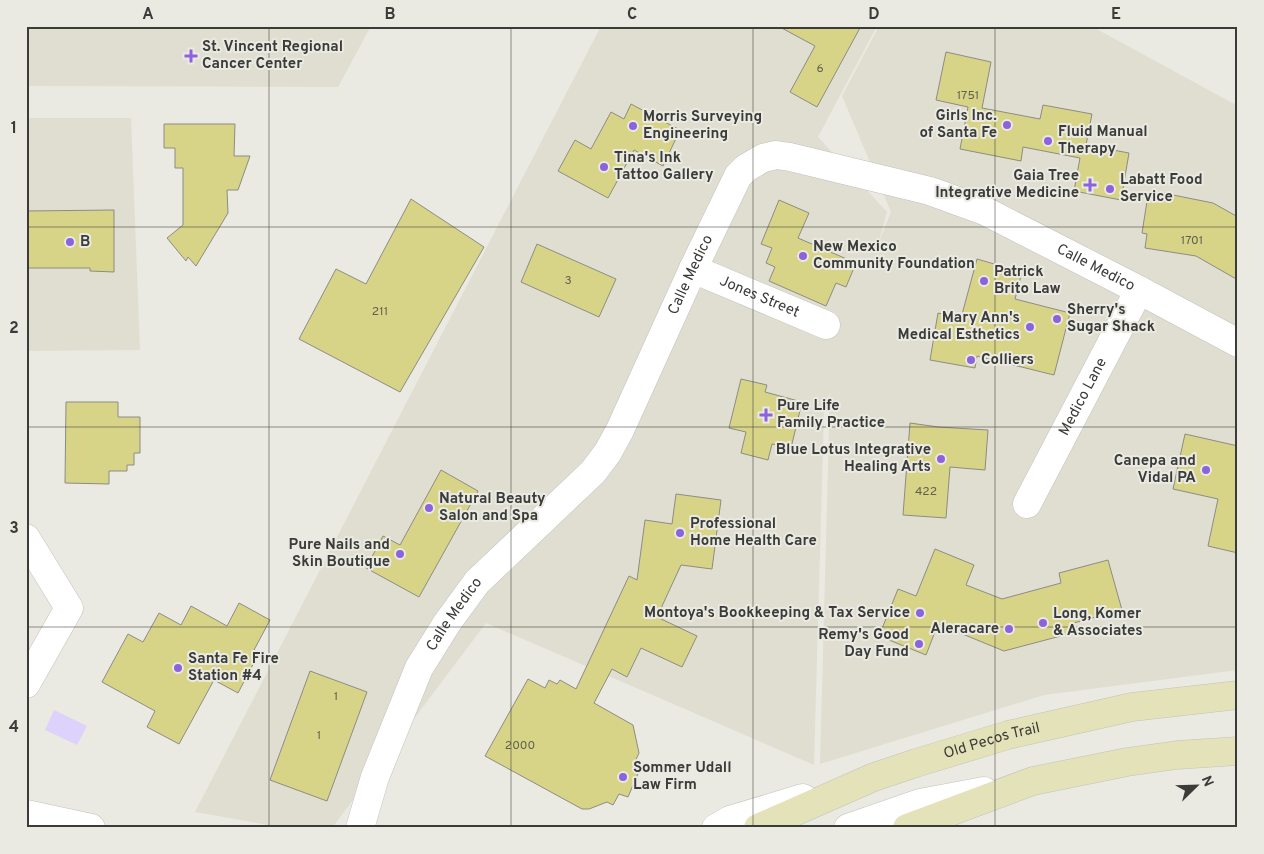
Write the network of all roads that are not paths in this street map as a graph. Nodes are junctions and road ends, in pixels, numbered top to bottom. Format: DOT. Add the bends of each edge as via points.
graph roads {
  1 [pos="693,269"];
  2 [pos="1139,290"];
  3 [pos="826,325"];
  4 [pos="1238,344"];
  5 [pos="1027,504"];
  6 [pos="26,538"];
  7 [pos="26,684"];
  8 [pos="1238,695"];
  9 [pos="1238,751"];
  10 [pos="874,777"];
  11 [pos="1033,781"];
  12 [pos="26,814"];
  13 [pos="91,828"];
  14 [pos="360,828"];
  15 [pos="716,828"];
  16 [pos="758,828"];
  17 [pos="848,828"];
  18 [pos="907,828"];
  1 -- 2 [label="street, Calle Medico" via="738,176 754,163 776,155 957,200 985,211"];
  1 -- 3 [label="street, Jones Street"];
  1 -- 14 [label="street, Calle Medico" via="608,452 593,472 477,582 419,668 375,777"];
  2 -- 4 [label="street, Calle Medico"];
  2 -- 5 [label="street, Medico Lane"];
  6 -- 7 [label="street" via="69,608"];
  8 -- 10 [label="main road, Old Pecos Trail" via="1132,707 1008,735"];
  9 -- 11 [label="main road" via="1127,762"];
  10 -- 15 [label="street" via="730,820"];
  10 -- 16 [label="main road, Old Pecos Trail"];
  11 -- 17 [label="street" via="920,804"];
  11 -- 18 [label="main road"];
  12 -- 13 [label="street"];
}
